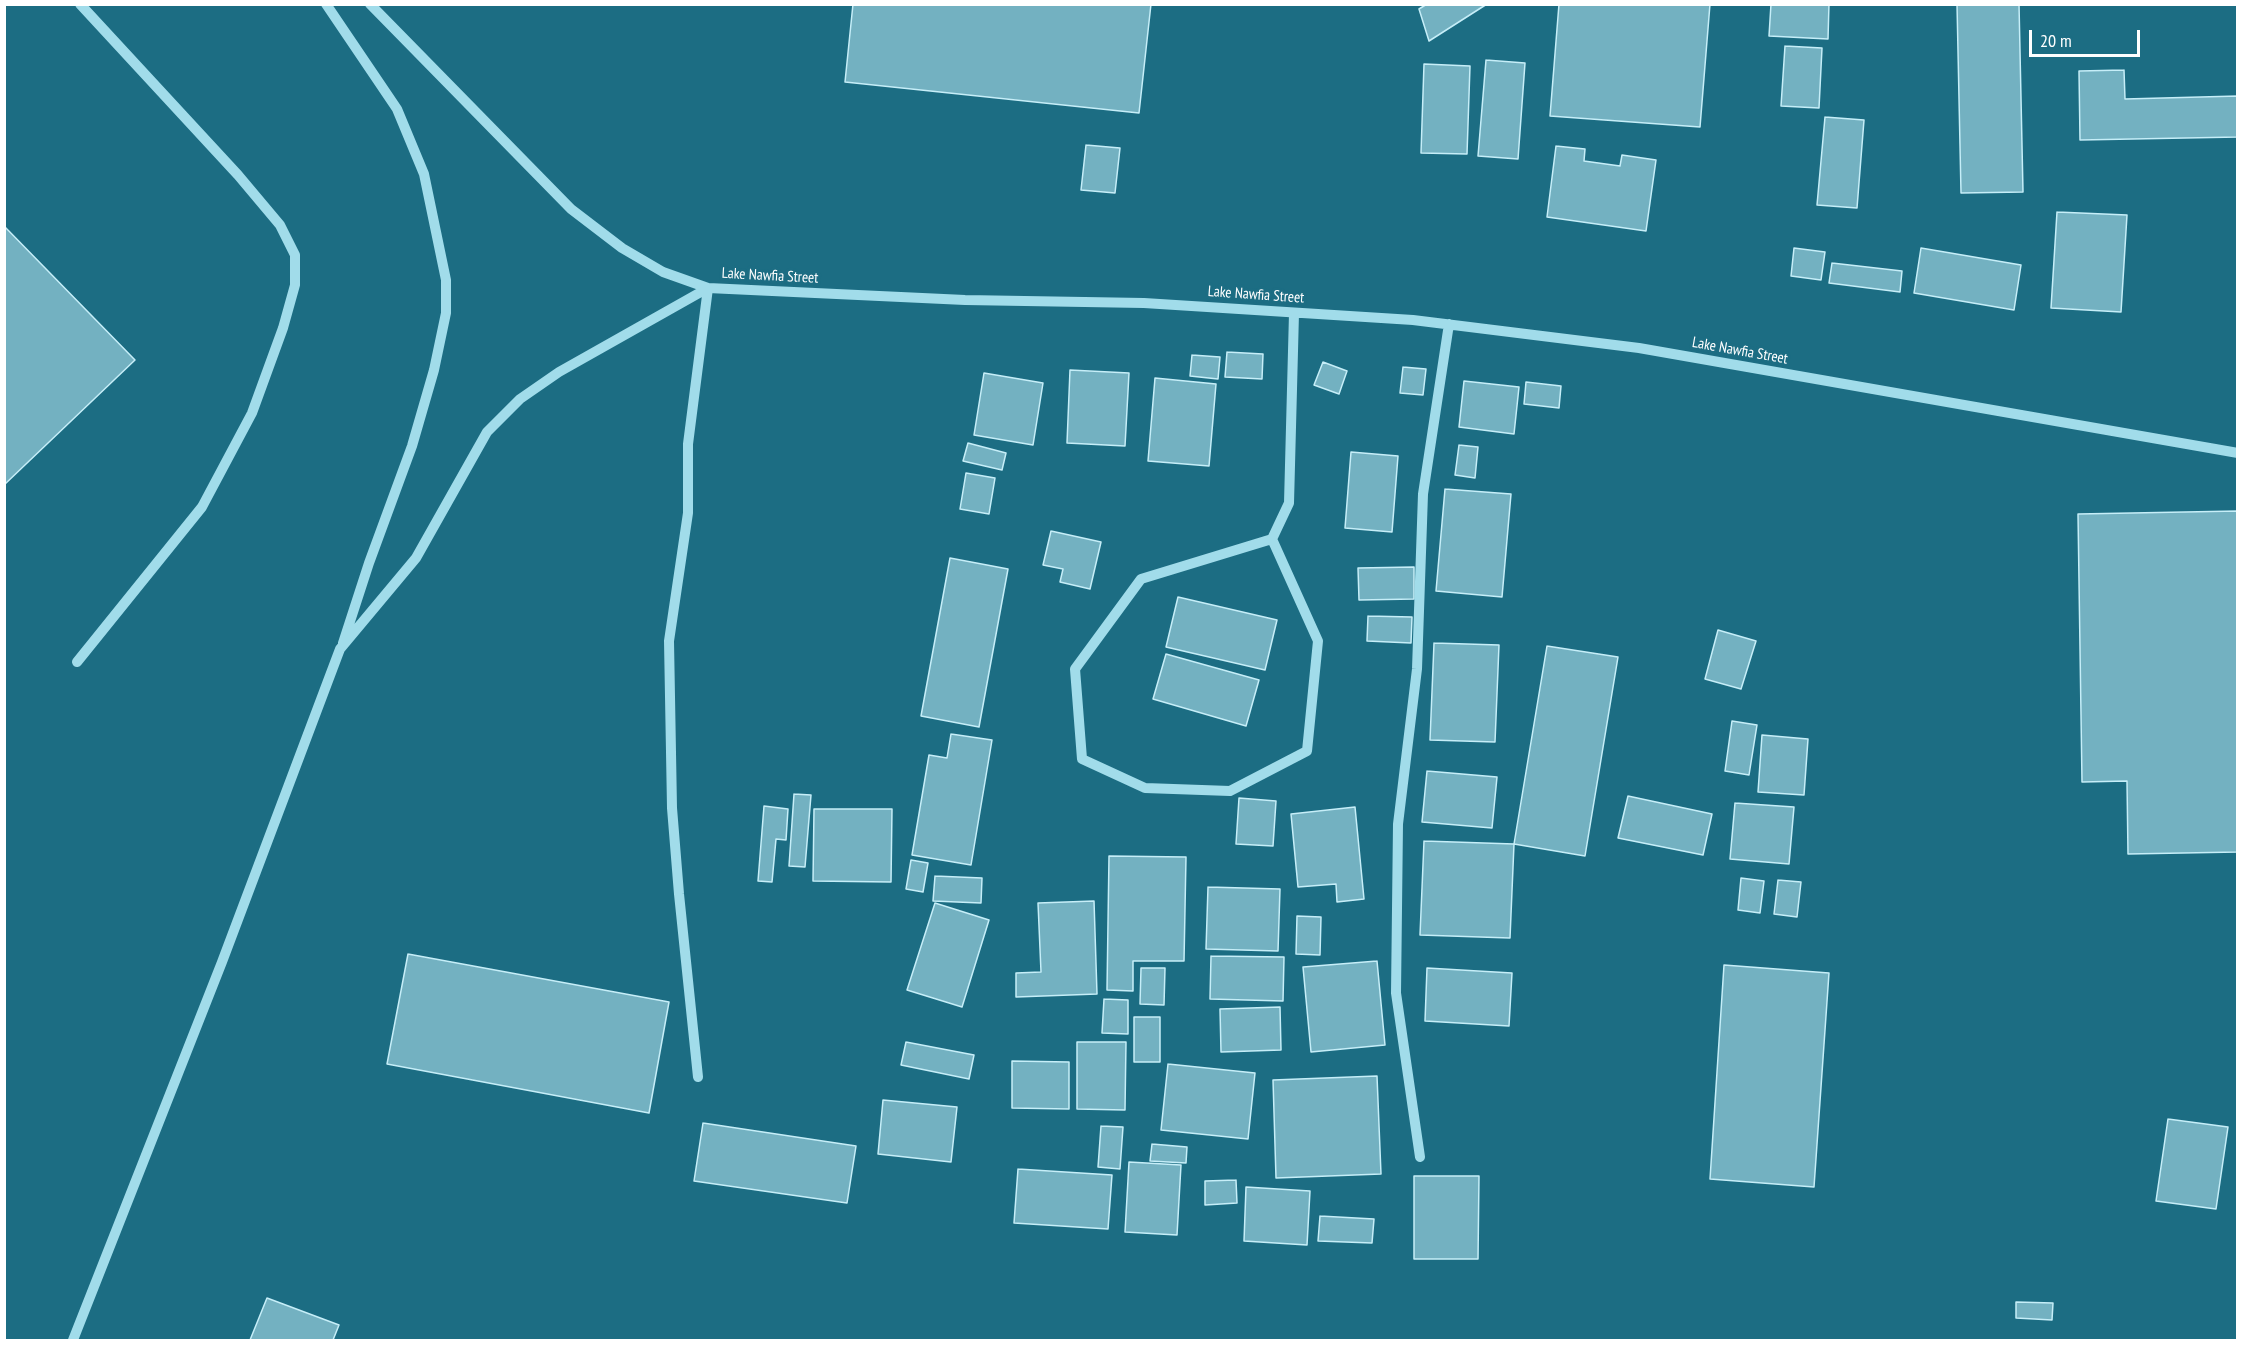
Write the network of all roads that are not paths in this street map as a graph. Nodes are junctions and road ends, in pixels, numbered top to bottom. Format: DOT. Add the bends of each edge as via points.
graph roads {
  1 [pos="80,4"];
  2 [pos="326,4"];
  3 [pos="370,4"];
  4 [pos="708,288"];
  5 [pos="1294,313"];
  6 [pos="1449,324"];
  7 [pos="2238,453"];
  8 [pos="1272,539"];
  9 [pos="340,649"];
  10 [pos="77,662"];
  11 [pos="698,1077"];
  12 [pos="1420,1157"];
  13 [pos="73,1341"];
  1 -- 10 [label="street" via="280,225 296,255 296,285 252,413 202,507"];
  2 -- 9 [label="street" via="397,110 424,174 446,280 434,370 412,446"];
  3 -- 4 [label="street, Lake Nawfia Street" via="571,209 622,248 663,272"];
  4 -- 5 [label="street, Lake Nawfia Street" via="965,300 1144,303"];
  4 -- 9 [label="street" via="559,372 520,399 487,432 416,558"];
  4 -- 11 [label="street" via="688,444 688,513 669,641 672,808"];
  5 -- 6 [label="street, Lake Nawfia Street"];
  5 -- 8 [label="street" via="1289,503"];
  6 -- 7 [label="street, Lake Nawfia Street" via="1639,348"];
  6 -- 12 [label="street" via="1423,494 1417,669 1398,824 1396,993"];
  8 -- 8 [label="street" via="1141,579 1075,669 1082,759 1146,788 1230,791 1307,751 1318,641"];
  9 -- 13 [label="street"];
}
